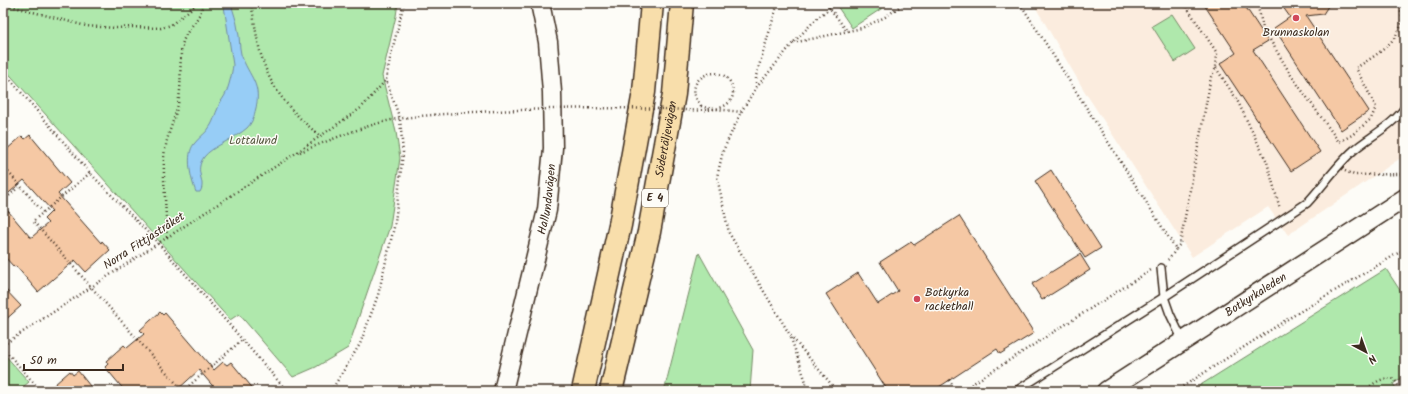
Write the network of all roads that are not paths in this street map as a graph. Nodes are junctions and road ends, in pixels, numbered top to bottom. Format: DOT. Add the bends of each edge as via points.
graph roads {
  1 [pos="540,3"];
  2 [pos="652,3"];
  3 [pos="682,3"];
  4 [pos="1405,107"];
  5 [pos="1405,198"];
  6 [pos="1160,266"];
  7 [pos="1164,297"];
  8 [pos="1183,341"];
  9 [pos="503,391"];
  10 [pos="583,391"];
  11 [pos="611,391"];
  12 [pos="1016,391"];
  13 [pos="1106,391"];
  1 -- 9 [label="main road, Hallundavägen" via="548,42 553,148 546,210"];
  2 -- 10 [label="highway, E 4" via="644,92 620,225"];
  3 -- 11 [label="highway, Södertäljevägen / E 4" via="674,94 652,216"];
  4 -- 7 [label="lane" via="1380,131 1354,150 1306,203"];
  5 -- 8 [label="main road, Botkyrkaleden"];
  6 -- 7 [label="lane"];
  7 -- 8 [label="lane"];
  7 -- 12 [label="lane"];
  8 -- 13 [label="main road, Botkyrkaleden"];
}
